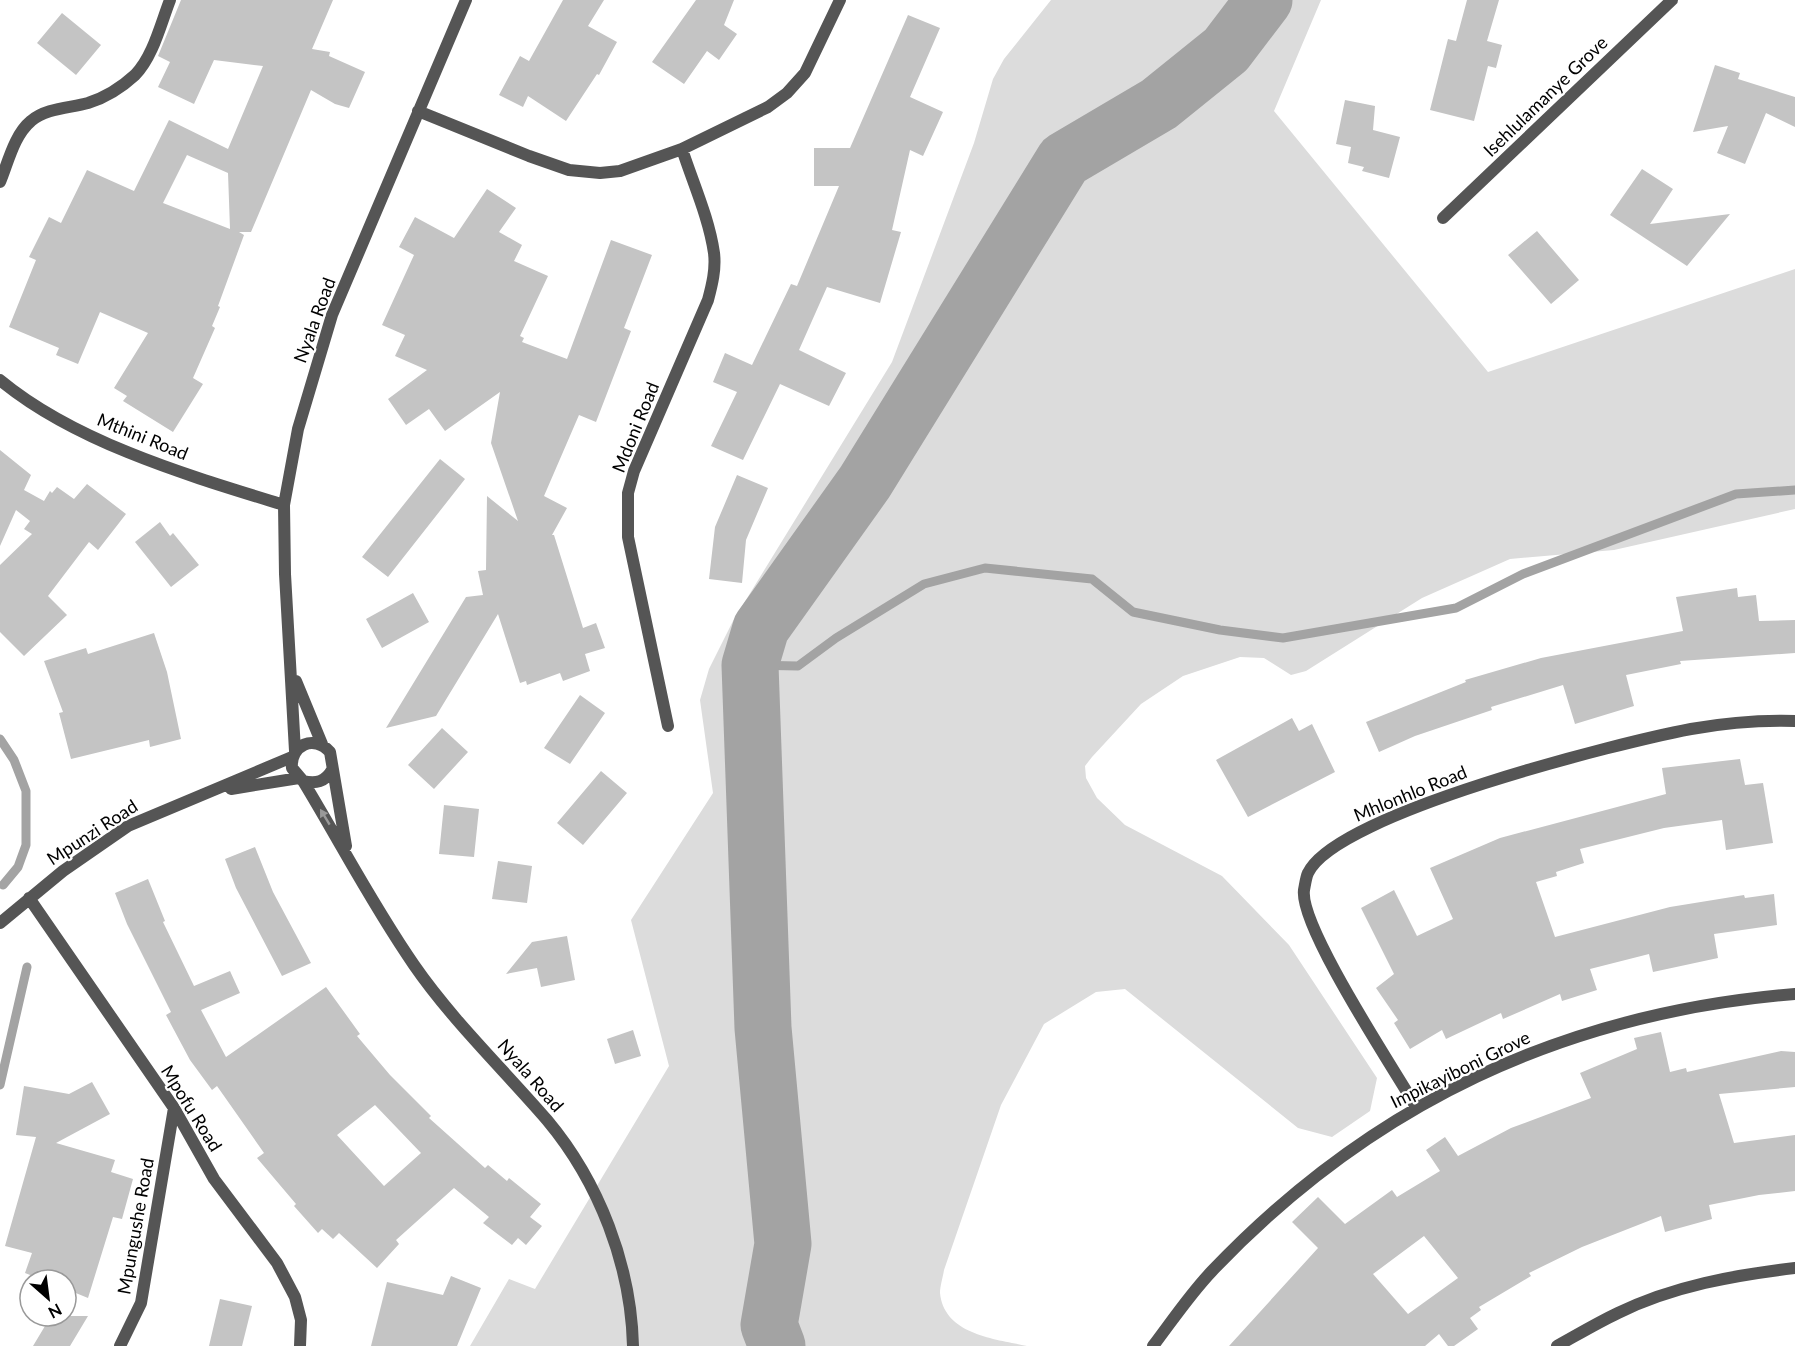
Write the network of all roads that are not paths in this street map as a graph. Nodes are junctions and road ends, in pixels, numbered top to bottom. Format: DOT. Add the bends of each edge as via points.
graph roads {
  1 [pos="170,0"];
  2 [pos="466,0"];
  3 [pos="840,0"];
  4 [pos="1672,0"];
  5 [pos="418,111"];
  6 [pos="682,149"];
  7 [pos="0,182"];
  8 [pos="1443,218"];
  9 [pos="0,380"];
  10 [pos="284,505"];
  11 [pos="292,672"];
  12 [pos="1795,721"];
  13 [pos="668,726"];
  14 [pos="322,744"];
  15 [pos="294,754"];
  16 [pos="332,770"];
  17 [pos="301,780"];
  18 [pos="215,791"];
  19 [pos="347,853"];
  20 [pos="29,898"];
  21 [pos="0,923"];
  22 [pos="1795,994"];
  23 [pos="1416,1107"];
  24 [pos="174,1108"];
  25 [pos="1795,1268"];
  26 [pos="120,1346"];
  27 [pos="300,1346"];
  28 [pos="633,1346"];
  29 [pos="1153,1346"];
  30 [pos="1557,1346"];
  1 -- 7 [label="street" via="137,73 118,89 89,103 53,110 31,120 19,137"];
  2 -- 5 [label="street, Nyala Road"];
  3 -- 6 [label="street" via="805,73 787,93 768,107"];
  4 -- 8 [label="street, Isehlulamanye Grove"];
  5 -- 6 [label="street" via="569,170 620,171"];
  5 -- 10 [label="street, Nyala Road" via="332,315 298,429"];
  6 -- 13 [label="street, Mdoni Road" via="709,232 714,276 708,300 634,471 627,514 628,537"];
  9 -- 10 [label="street, Mthini Road" via="45,412 93,437 207,481"];
  10 -- 11 [label="street, Nyala Road"];
  11 -- 14 [label="street, Nyala Road"];
  11 -- 15 [label="street, Nyala Road"];
  12 -- 23 [label="street, Mhlonhlo Road" via="1693,729 1585,754 1461,790 1350,836 1326,854 1309,872 1304,893 1308,912 1329,960"];
  14 -- 15 [label="street" via="309,742"];
  14 -- 16 [label="street" via="333,757"];
  15 -- 17 [label="street" via="292,768"];
  15 -- 18 [label="street, Mpunzi Road"];
  16 -- 17 [label="street" via="317,783"];
  16 -- 19 [label="street, Nyala Road"];
  17 -- 18 [label="street, Mpunzi Road"];
  19 -- 17 [label="street, Nyala Road, one-way"];
  18 -- 20 [label="street, Mpunzi Road" via="128,826"];
  19 -- 28 [label="street, Nyala Road" via="414,966 547,1121 578,1164 606,1221 621,1265"];
  20 -- 21 [label="street, Mpunzi Road"];
  20 -- 24 [label="street, Mpofu Road"];
  22 -- 23 [label="street, Impikayiboni Grove" via="1692,1006 1574,1037 1525,1054"];
  23 -- 29 [label="street, Impikayiboni Grove" via="1353,1147 1272,1212 1210,1273"];
  24 -- 26 [label="street, Mpungushe Road" via="141,1302"];
  24 -- 27 [label="street, Mpofu Road" via="214,1179 277,1263 295,1297 301,1320"];
  25 -- 30 [label="street" via="1712,1281 1667,1293 1618,1312"];
}
